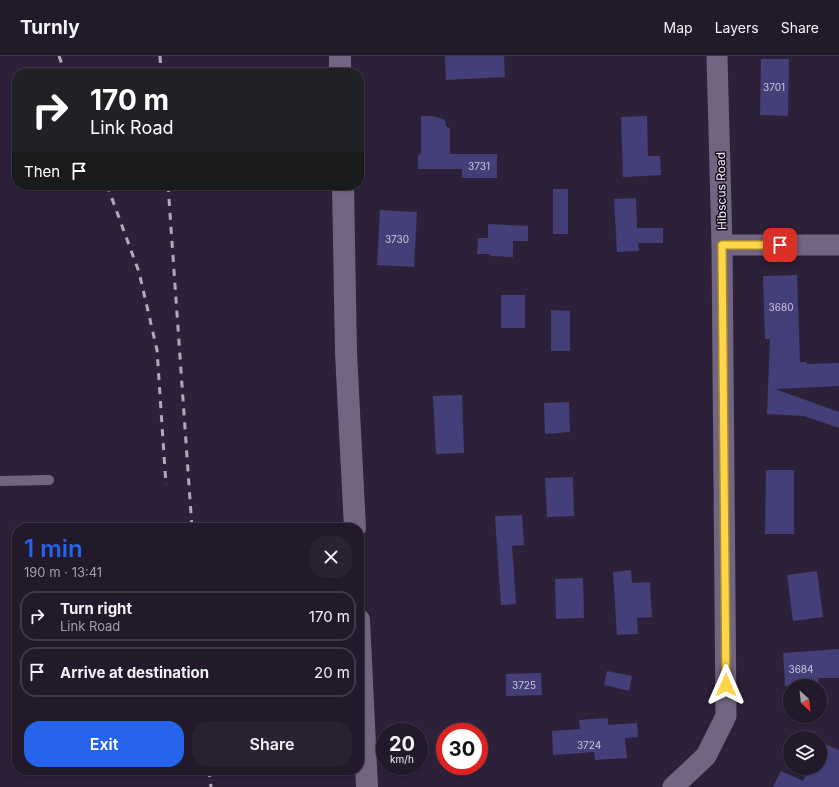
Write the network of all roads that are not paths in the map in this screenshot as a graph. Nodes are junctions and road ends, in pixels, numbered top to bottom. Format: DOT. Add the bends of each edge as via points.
graph roads {
  1 [pos="340,56"];
  2 [pos="717,56"];
  3 [pos="340,68"];
  4 [pos="343,190"];
  5 [pos="722,245"];
  6 [pos="839,245"];
  7 [pos="49,480"];
  8 [pos="0,481"];
  9 [pos="355,523"];
  10 [pos="364,724"];
  11 [pos="367,787"];
  12 [pos="672,787"];
  1 -- 3 [label="street"];
  2 -- 5 [label="street, Hibscus Road"];
  4 -- 9 [label="street" via="346,353"];
  5 -- 6 [label="street"];
  5 -- 12 [label="street, Hibscus Road" via="726,716 706,756"];
  7 -- 8 [label="lane"];
  10 -- 11 [label="street"];
}
